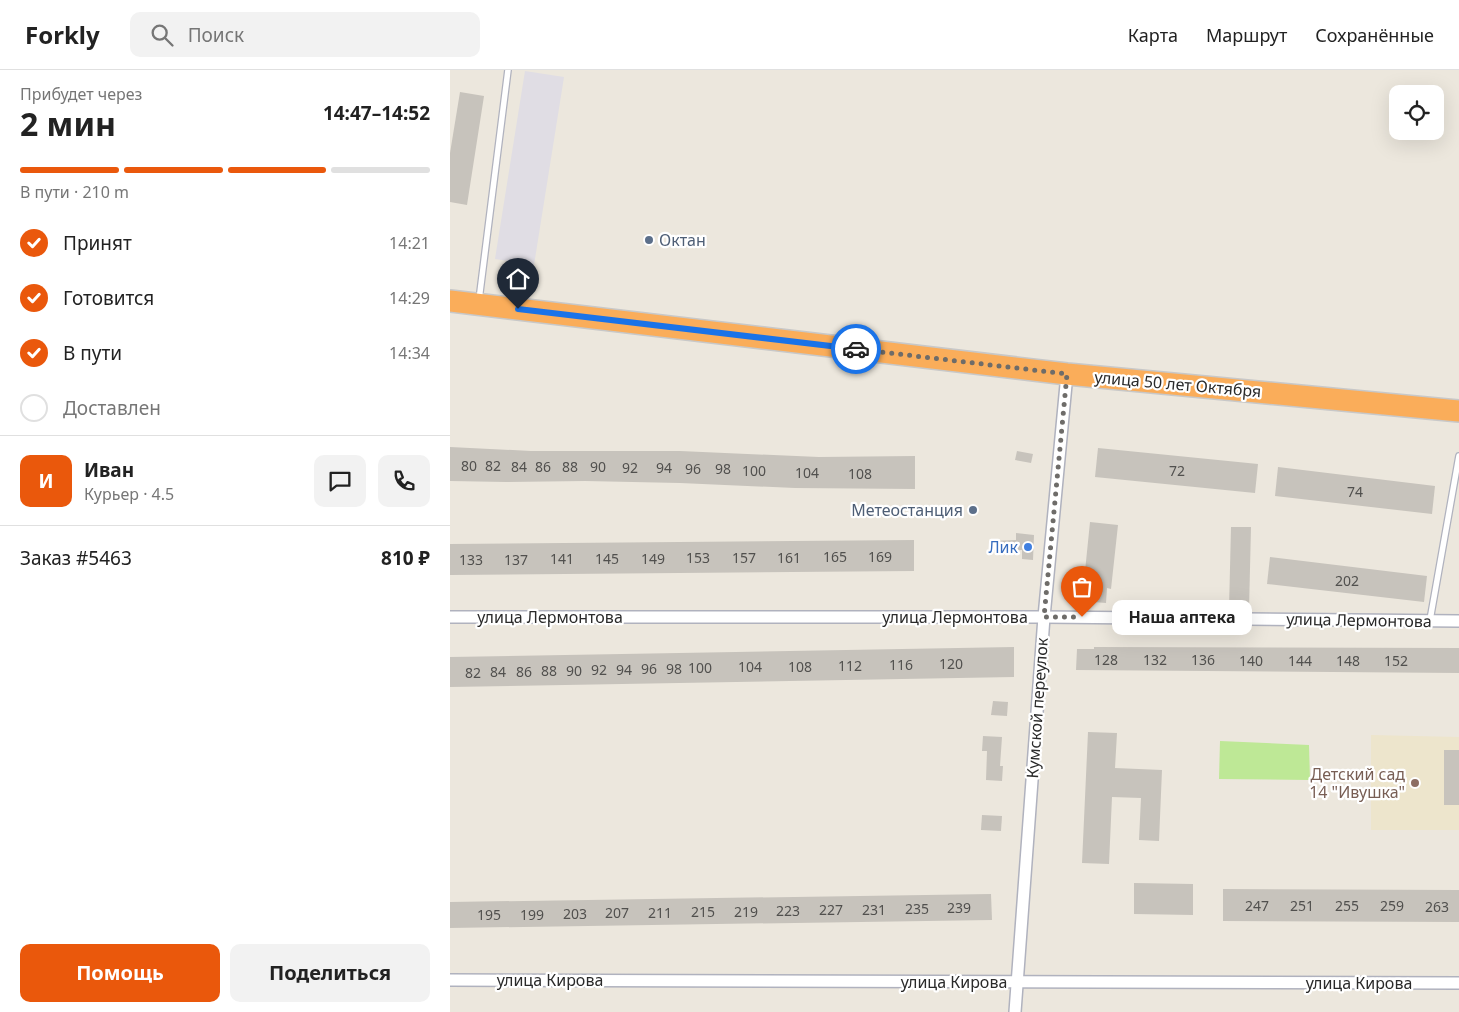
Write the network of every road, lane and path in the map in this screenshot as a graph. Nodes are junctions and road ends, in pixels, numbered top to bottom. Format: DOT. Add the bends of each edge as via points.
graph roads {
  1 [pos="508,70"];
  2 [pos="450,301"];
  3 [pos="478,305"];
  4 [pos="1067,374"];
  5 [pos="1459,411"];
  6 [pos="1459,456"];
  7 [pos="450,617"];
  8 [pos="1044,617"];
  9 [pos="1430,620"];
  10 [pos="1459,620"];
  11 [pos="450,980"];
  12 [pos="1018,983"];
  13 [pos="1459,983"];
  14 [pos="1015,1012"];
  1 -- 3 [label="lane"];
  2 -- 3 [label="highway, улица 50 лет Октября"];
  3 -- 4 [label="highway, улица 50 лет Октября"];
  4 -- 5 [label="highway, улица 50 лет Октября"];
  4 -- 8 [label="street, Кумской переулок"];
  6 -- 9 [label="lane"];
  7 -- 8 [label="street, улица Лермонтова"];
  8 -- 9 [label="street, улица Лермонтова"];
  8 -- 12 [label="street, Кумской переулок"];
  9 -- 10 [label="street, улица Лермонтова"];
  11 -- 12 [label="street, улица Кирова"];
  12 -- 13 [label="street, улица Кирова"];
  12 -- 14 [label="street, Кумской переулок"];
}
